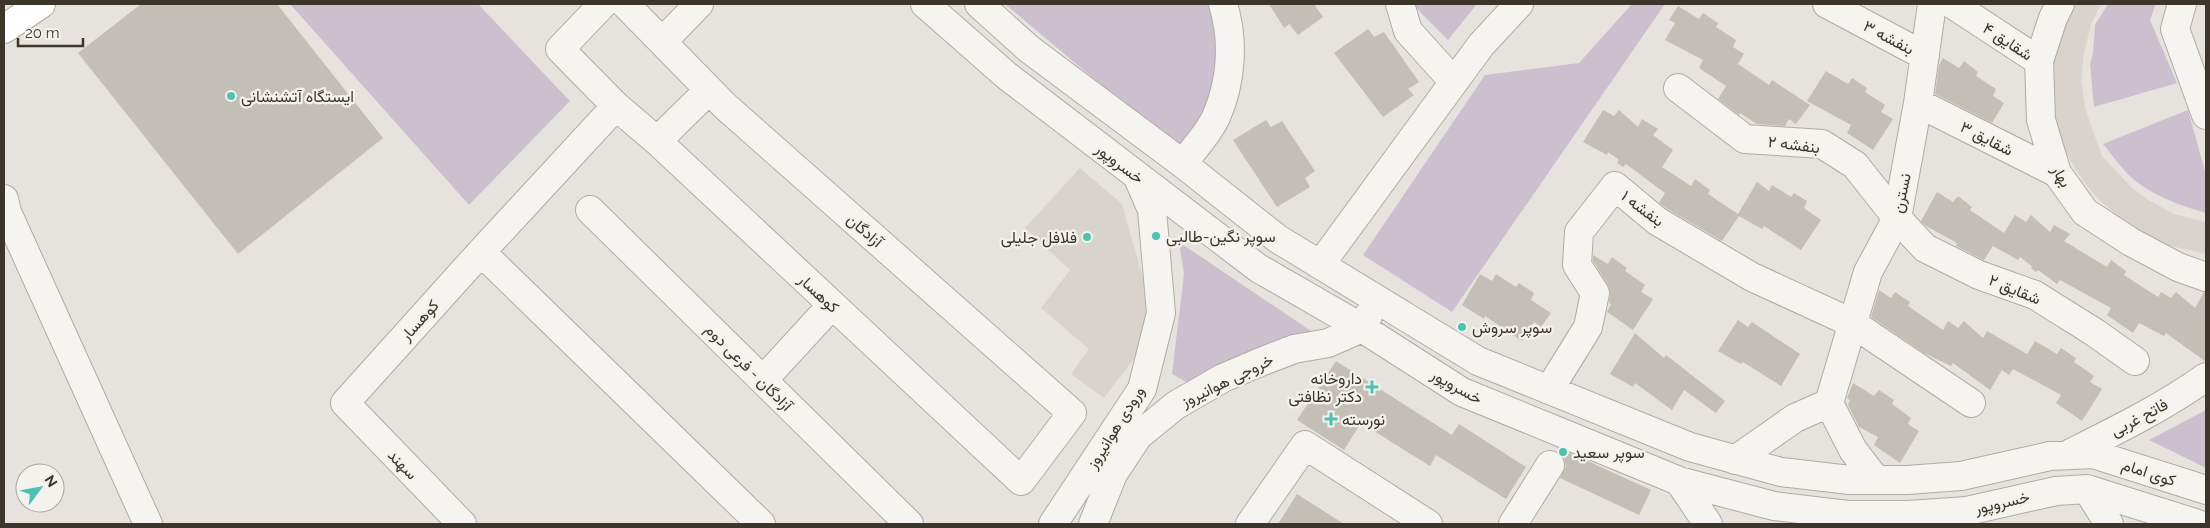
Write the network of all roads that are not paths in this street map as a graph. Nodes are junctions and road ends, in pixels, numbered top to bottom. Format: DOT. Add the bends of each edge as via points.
graph roads {
  1 [pos="40,4"];
  2 [pos="603,4"];
  3 [pos="625,4"];
  4 [pos="699,4"];
  5 [pos="925,4"];
  6 [pos="971,4"];
  7 [pos="978,4"];
  8 [pos="1223,4"];
  9 [pos="1400,4"];
  10 [pos="1519,4"];
  11 [pos="1827,4"];
  12 [pos="1932,4"];
  13 [pos="1952,4"];
  14 [pos="2060,4"];
  15 [pos="2182,4"];
  16 [pos="4,29"];
  17 [pos="954,29"];
  18 [pos="663,41"];
  19 [pos="1925,56"];
  20 [pos="2039,61"];
  21 [pos="1454,82"];
  22 [pos="1678,88"];
  23 [pos="709,90"];
  24 [pos="1918,103"];
  25 [pos="616,106"];
  26 [pos="2206,115"];
  27 [pos="657,141"];
  28 [pos="1183,164"];
  29 [pos="2057,173"];
  30 [pos="1138,176"];
  31 [pos="4,199"];
  32 [pos="590,210"];
  33 [pos="1897,218"];
  34 [pos="481,252"];
  35 [pos="1320,265"];
  36 [pos="2206,277"];
  37 [pos="1377,299"];
  38 [pos="832,305"];
  39 [pos="1852,323"];
  40 [pos="1362,328"];
  41 [pos="2135,361"];
  42 [pos="2206,376"];
  43 [pos="762,380"];
  44 [pos="1549,390"];
  45 [pos="345,403"];
  46 [pos="1829,403"];
  47 [pos="1970,403"];
  48 [pos="1675,441"];
  49 [pos="2090,455"];
  50 [pos="1735,460"];
  51 [pos="1550,465"];
  52 [pos="1671,478"];
  53 [pos="1876,480"];
  54 [pos="1021,481"];
  55 [pos="2206,490"];
  56 [pos="2095,491"];
  57 [pos="1815,518"];
  58 [pos="1950,518"];
  59 [pos="148,524"];
  60 [pos="462,524"];
  61 [pos="761,524"];
  62 [pos="909,524"];
  63 [pos="1053,524"];
  64 [pos="1093,524"];
  65 [pos="1250,524"];
  66 [pos="1428,524"];
  67 [pos="1514,524"];
  68 [pos="1708,524"];
  69 [pos="2109,524"];
  70 [pos="2198,524"];
  1 -- 16 [label="main road"];
  2 -- 25 [label="street, کوهسار" via="560,49"];
  3 -- 18 [label="street, آزادگان"];
  4 -- 18 [label="street"];
  5 -- 17 [label="street, خسروپور"];
  6 -- 17 [label="street"];
  7 -- 28 [label="street, خسروپور" via="1029,49"];
  8 -- 28 [label="street" via="1228,21 1230,70 1216,117"];
  9 -- 21 [label="street" via="1408,31"];
  10 -- 21 [label="street" via="1481,45"];
  11 -- 19 [label="street, بنفشه ۳"];
  12 -- 19 [label="street, نسترن"];
  13 -- 20 [label="street, شقایق ۴"];
  14 -- 20 [label="street, بهار"];
  15 -- 26 [label="street" via="2175,28"];
  17 -- 30 [label="street, خسروپور" via="1007,76"];
  18 -- 23 [label="street, آزادگان"];
  19 -- 24 [label="street, نسترن"];
  20 -- 29 [label="street, بهار" via="2041,120"];
  21 -- 35 [label="street"];
  22 -- 33 [label="street, بنفشه ۲" via="1745,139 1822,144 1855,165"];
  23 -- 27 [label="street"];
  23 -- 54 [label="street, آزادگان" via="1072,413"];
  24 -- 29 [label="street, شقایق ۳"];
  24 -- 33 [label="street, نسترن"];
  25 -- 27 [label="street, کوهسار"];
  25 -- 34 [label="street, کوهسار"];
  27 -- 38 [label="street, کوهسار"];
  28 -- 35 [label="street, خسروپور" via="1278,239"];
  29 -- 36 [label="street, بهار" via="2085,212 2146,250"];
  30 -- 40 [label="street, خسروپور" via="1258,268"];
  30 -- 63 [label="street, ورودی هوانیروز" via="1152,210 1161,314 1142,389"];
  31 -- 59 [label="street"];
  32 -- 43 [label="street, آزادگان - فرعی دوم"];
  33 -- 39 [label="street, نسترن" via="1868,272"];
  33 -- 41 [label="street, شقایق ۲" via="1925,248 1979,275 2035,295"];
  34 -- 45 [label="street, کوهسار"];
  34 -- 61 [label="street"];
  35 -- 37 [label="street, خسروپور"];
  37 -- 40 [label="street"];
  37 -- 44 [label="street, خسروپور" via="1478,361"];
  38 -- 43 [label="street"];
  38 -- 54 [label="street, کوهسار"];
  39 -- 44 [label="street, بنفشه ۱" via="1752,277 1658,221 1615,186 1579,232 1577,265 1595,293 1588,327"];
  39 -- 46 [label="street, نسترن"];
  39 -- 47 [label="street"];
  40 -- 52 [label="street, خسروپور" via="1462,392"];
  40 -- 64 [label="street, خروجی هوانیروز" via="1328,343 1294,349 1258,363 1176,404 1138,436 1113,474"];
  42 -- 49 [label="street, فاتح غربی"];
  43 -- 62 [label="street, آزادگان - فرعی دوم"];
  44 -- 48 [label="street, خسروپور"];
  45 -- 60 [label="street, سهند"];
  46 -- 50 [label="street" via="1795,418"];
  46 -- 53 [label="street" via="1853,450"];
  48 -- 50 [label="street, خسروپور"];
  48 -- 52 [label="street"];
  49 -- 53 [label="street, خسروپور" via="2050,456 1961,476"];
  49 -- 55 [label="street, کوی امام"];
  49 -- 56 [label="street"];
  50 -- 53 [label="street, خسروپور" via="1780,472"];
  51 -- 67 [label="street"];
  52 -- 57 [label="street, خسروپور"];
  52 -- 68 [label="street"];
  56 -- 58 [label="street, خسروپور" via="2056,491 1966,511"];
  56 -- 69 [label="street"];
  56 -- 70 [label="street"];
  57 -- 58 [label="street, خسروپور" via="1848,515"];
  65 -- 66 [label="street" via="1305,445"];
}
